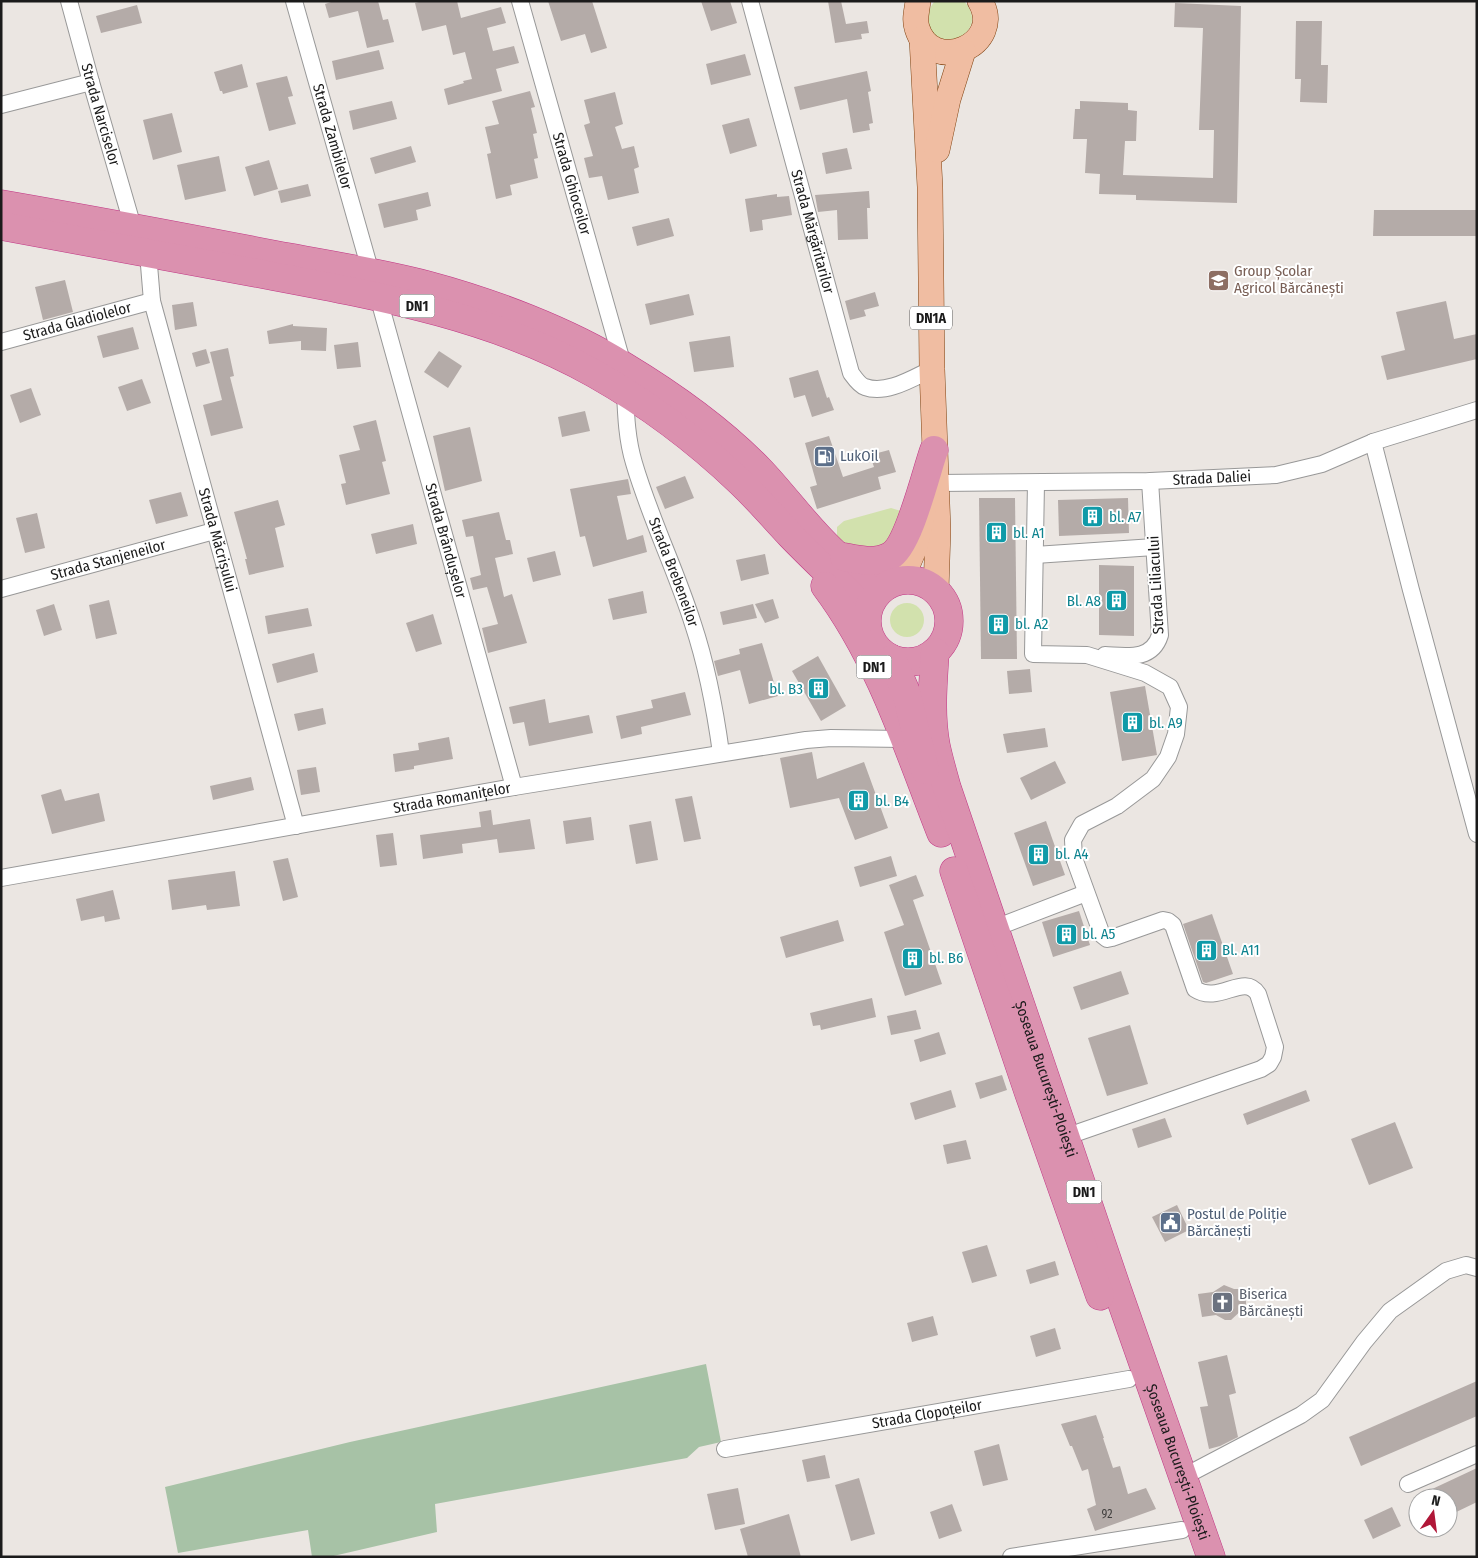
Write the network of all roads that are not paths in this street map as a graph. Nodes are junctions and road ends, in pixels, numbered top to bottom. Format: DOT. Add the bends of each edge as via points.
graph roads {
  1 [pos="70,1"];
  2 [pos="294,1"];
  3 [pos="520,1"];
  4 [pos="750,1"];
  5 [pos="980,1"];
  6 [pos="919,3"];
  7 [pos="922,39"];
  8 [pos="963,51"];
  9 [pos="91,82"];
  10 [pos="1,105"];
  11 [pos="930,187"];
  12 [pos="1,204"];
  13 [pos="1,226"];
  14 [pos="133,227"];
  15 [pos="148,253"];
  16 [pos="374,284"];
  17 [pos="152,301"];
  18 [pos="1,342"];
  19 [pos="623,365"];
  20 [pos="932,369"];
  21 [pos="625,392"];
  22 [pos="1477,410"];
  23 [pos="1373,442"];
  24 [pos="934,450"];
  25 [pos="1036,482"];
  26 [pos="1150,482"];
  27 [pos="937,483"];
  28 [pos="775,519"];
  29 [pos="214,531"];
  30 [pos="1154,547"];
  31 [pos="1035,555"];
  32 [pos="840,557"];
  33 [pos="893,583"];
  34 [pos="1,589"];
  35 [pos="936,591"];
  36 [pos="868,612"];
  37 [pos="935,652"];
  38 [pos="1088,655"];
  39 [pos="892,659"];
  40 [pos="904,739"];
  41 [pos="722,754"];
  42 [pos="514,787"];
  43 [pos="296,826"];
  44 [pos="941,833"];
  45 [pos="1477,834"];
  46 [pos="1,878"];
  47 [pos="1086,893"];
  48 [pos="995,928"];
  49 [pos="1066,1137"];
  50 [pos="1477,1268"];
  51 [pos="1129,1379"];
  52 [pos="725,1450"];
  53 [pos="1477,1454"];
  54 [pos="1183,1476"];
  55 [pos="1408,1484"];
  56 [pos="1182,1530"];
  57 [pos="1012,1557"];
  58 [pos="1191,1557"];
  59 [pos="1211,1557"];
  1 -- 9 [label="street, Strada Narciselor"];
  2 -- 16 [label="street, Strada Zambilelor"];
  3 -- 19 [label="street, Strada Ghioceilor"];
  4 -- 20 [label="street, Strada Mărgăritarilor" via="851,373 863,386 882,389"];
  5 -- 8 [label="main road" via="985,16 984,27 980,37"];
  6 -- 7 [label="main road, DN1A" via="915,17"];
  7 -- 8 [label="main road" via="940,52"];
  7 -- 11 [label="main road, DN1A"];
  8 -- 11 [label="main road, DN1A" via="942,123"];
  9 -- 10 [label="street"];
  9 -- 14 [label="street, Strada Narciselor"];
  11 -- 20 [label="main road, DN1A"];
  12 -- 14 [label="highway, DN1"];
  13 -- 15 [label="highway, DN1"];
  14 -- 16 [label="highway, DN1"];
  15 -- 16 [label="highway, DN1"];
  15 -- 17 [label="street, Strada Măcrișului"];
  16 -- 19 [label="highway, DN1" via="426,285 479,301 546,327"];
  16 -- 21 [label="highway, DN1" via="452,316 504,332 593,373"];
  16 -- 42 [label="street, Strada Brândușelor"];
  17 -- 18 [label="street, Strada Gladiolelor"];
  17 -- 29 [label="street, Strada Măcrișului"];
  19 -- 32 [label="highway, DN1" via="679,402 726,439 758,468"];
  20 -- 24 [label="main road, DN1A"];
  21 -- 28 [label="highway, DN1" via="698,444"];
  21 -- 41 [label="street, Strada Brebeneilor" via="634,462 693,624 712,692"];
  22 -- 23 [label="street, Strada Daliei"];
  23 -- 26 [label="street, Strada Daliei" via="1322,464 1276,475"];
  23 -- 45 [label="street"];
  24 -- 27 [label="main road, DN1A"];
  24 -- 32 [label="highway, DN1A" via="898,551 878,561"];
  24 -- 33 [label="main road, DN1A" via="920,531 915,547"];
  25 -- 26 [label="street, Strada Daliei"];
  25 -- 27 [label="street, Strada Daliei"];
  25 -- 31 [label="street"];
  26 -- 30 [label="street, Strada Liliacului"];
  27 -- 35 [label="main road, DN1A"];
  28 -- 36 [label="highway, DN1"];
  28 -- 40 [label="highway, DN1" via="843,613 871,662"];
  29 -- 34 [label="street, Strada Stanjeneilor"];
  29 -- 43 [label="street, Strada Măcrișului"];
  30 -- 31 [label="street"];
  30 -- 38 [label="street, Strada Liliacului" via="1160,635 1157,644 1152,650 1131,656"];
  31 -- 38 [label="street" via="1034,654"];
  32 -- 33 [label="highway, DN1"];
  33 -- 35 [label="highway, DN1" via="914,580"];
  33 -- 36 [label="highway" via="877,593"];
  35 -- 37 [label="highway, DN1" via="949,615 944,641"];
  36 -- 39 [label="highway, DN1" via="867,626 872,640"];
  37 -- 39 [label="highway, DN1" via="915,661"];
  37 -- 48 [label="highway, Șoseaua București-Ploiești / DN1" via="932,692 936,746 959,828"];
  38 -- 47 [label="street" via="1145,673 1170,688 1179,707 1176,734 1168,757 1153,778 1117,806 1082,824 1073,840 1074,858"];
  39 -- 44 [label="highway, Șoseaua București-Ploiești / DN1" via="906,692"];
  40 -- 41 [label="street, Strada Romanițelor" via="806,740"];
  40 -- 44 [label="highway, DN1"];
  41 -- 42 [label="street, Strada Romanițelor"];
  42 -- 43 [label="street, Strada Romanițelor"];
  43 -- 46 [label="street, Strada Romanițelor"];
  44 -- 51 [label="highway, Șoseaua București-Ploiești / DN1"];
  47 -- 48 [label="street"];
  47 -- 49 [label="street" via="1102,935 1107,938 1163,920 1173,925 1196,989 1202,994 1247,985 1254,988 1275,1047 1269,1064 1261,1069"];
  48 -- 49 [label="highway, Șoseaua București-Ploiești / DN1"];
  49 -- 54 [label="highway, Șoseaua București-Ploiești / DN1"];
  50 -- 54 [label="street" via="1466,1265 1446,1271 1390,1311 1322,1400 1301,1415"];
  51 -- 52 [label="street, Strada Clopoțeilor"];
  51 -- 56 [label="highway, Șoseaua București-Ploiești / DN1"];
  53 -- 55 [label="street"];
  54 -- 59 [label="highway, Șoseaua București-Ploiești / DN1"];
  56 -- 57 [label="street"];
  56 -- 58 [label="highway, Șoseaua București-Ploiești / DN1"];
}
